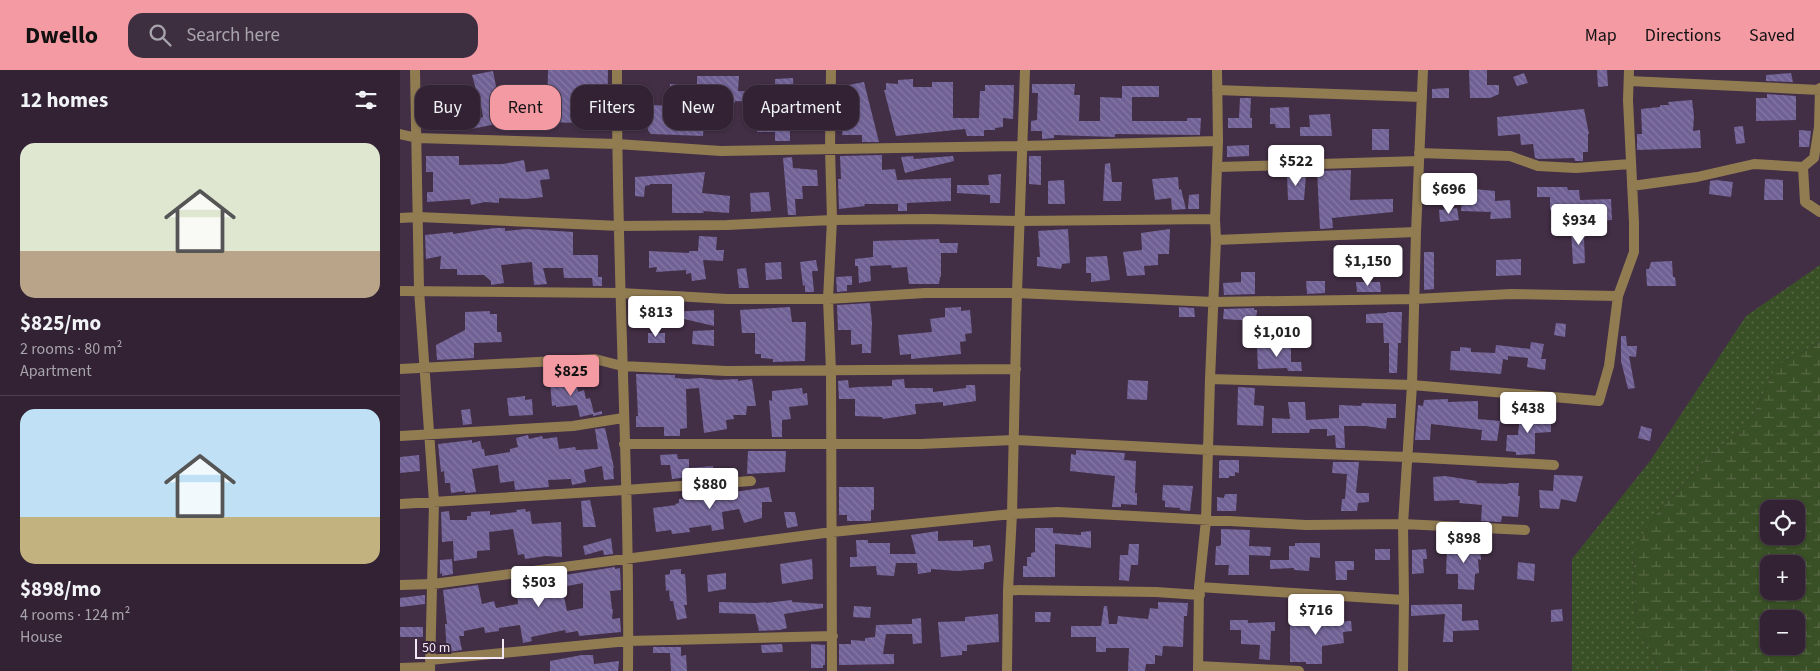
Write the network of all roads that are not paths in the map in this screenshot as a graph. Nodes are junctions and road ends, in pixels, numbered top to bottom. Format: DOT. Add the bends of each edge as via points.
graph roads {
  1 [pos="415,70"];
  2 [pos="617,70"];
  3 [pos="831,70"];
  4 [pos="1025,70"];
  5 [pos="1216,70"];
  6 [pos="1423,70"];
  7 [pos="1629,70"];
  8 [pos="1629,82"];
  9 [pos="1820,89"];
  10 [pos="1217,90"];
  11 [pos="1422,97"];
  12 [pos="400,134"];
  13 [pos="417,138"];
  14 [pos="1218,141"];
  15 [pos="617,144"];
  16 [pos="1022,146"];
  17 [pos="830,149"];
  18 [pos="1419,157"];
  19 [pos="1630,164"];
  20 [pos="1218,167"];
  21 [pos="1804,167"];
  22 [pos="1632,186"];
  23 [pos="1820,212"];
  24 [pos="418,216"];
  25 [pos="400,218"];
  26 [pos="832,220"];
  27 [pos="1215,220"];
  28 [pos="1020,221"];
  29 [pos="620,226"];
  30 [pos="1416,232"];
  31 [pos="1216,240"];
  32 [pos="418,290"];
  33 [pos="400,291"];
  34 [pos="621,293"];
  35 [pos="1017,293"];
  36 [pos="1618,296"];
  37 [pos="828,298"];
  38 [pos="1415,299"];
  39 [pos="1213,302"];
  40 [pos="622,366"];
  41 [pos="423,368"];
  42 [pos="400,369"];
  43 [pos="1016,369"];
  44 [pos="831,371"];
  45 [pos="1210,380"];
  46 [pos="1412,385"];
  47 [pos="623,418"];
  48 [pos="400,436"];
  49 [pos="429,436"];
  50 [pos="1014,440"];
  51 [pos="831,443"];
  52 [pos="624,444"];
  53 [pos="1209,450"];
  54 [pos="1407,457"];
  55 [pos="1554,466"];
  56 [pos="751,481"];
  57 [pos="625,490"];
  58 [pos="434,502"];
  59 [pos="400,504"];
  60 [pos="1012,514"];
  61 [pos="1206,520"];
  62 [pos="1403,524"];
  63 [pos="1525,530"];
  64 [pos="832,532"];
  65 [pos="629,559"];
  66 [pos="433,584"];
  67 [pos="400,585"];
  68 [pos="1008,590"];
  69 [pos="1200,591"];
  70 [pos="1404,600"];
  71 [pos="833,636"];
  72 [pos="628,641"];
  73 [pos="430,666"];
  74 [pos="400,668"];
  75 [pos="1198,669"];
  76 [pos="628,671"];
  77 [pos="832,671"];
  78 [pos="1007,671"];
  79 [pos="1299,671"];
  80 [pos="1403,671"];
  1 -- 13 [label="street"];
  2 -- 15 [label="street"];
  3 -- 17 [label="street"];
  4 -- 16 [label="street"];
  5 -- 10 [label="street"];
  6 -- 11 [label="street"];
  7 -- 8 [label="street"];
  8 -- 9 [label="street"];
  8 -- 19 [label="street"];
  9 -- 21 [label="street" via="1814,158"];
  10 -- 11 [label="street"];
  10 -- 14 [label="street"];
  11 -- 18 [label="street"];
  12 -- 13 [label="street"];
  13 -- 15 [label="street"];
  13 -- 24 [label="street"];
  14 -- 16 [label="street"];
  14 -- 20 [label="street"];
  15 -- 17 [label="street" via="721,151"];
  15 -- 29 [label="street"];
  16 -- 17 [label="street"];
  16 -- 28 [label="street"];
  17 -- 26 [label="street"];
  18 -- 19 [label="street" via="1510,156 1538,166 1576,168"];
  18 -- 20 [label="street"];
  18 -- 30 [label="street"];
  19 -- 22 [label="street"];
  20 -- 27 [label="street"];
  21 -- 22 [label="street" via="1754,164 1697,177"];
  21 -- 23 [label="street" via="1805,202"];
  22 -- 36 [label="street" via="1634,252"];
  24 -- 25 [label="street"];
  24 -- 29 [label="street"];
  24 -- 32 [label="street"];
  26 -- 28 [label="street"];
  26 -- 29 [label="street"];
  26 -- 37 [label="street"];
  27 -- 28 [label="street"];
  27 -- 31 [label="street"];
  28 -- 35 [label="street"];
  29 -- 34 [label="street"];
  30 -- 31 [label="street"];
  30 -- 38 [label="street"];
  31 -- 39 [label="street"];
  32 -- 33 [label="street"];
  32 -- 34 [label="street"];
  32 -- 41 [label="street"];
  34 -- 37 [label="street" via="727,299"];
  34 -- 40 [label="street"];
  35 -- 37 [label="street"];
  35 -- 39 [label="street"];
  35 -- 43 [label="street"];
  36 -- 38 [label="street" via="1511,294"];
  36 -- 46 [label="street" via="1609,366 1599,401"];
  37 -- 44 [label="street"];
  38 -- 39 [label="street"];
  38 -- 46 [label="street"];
  39 -- 45 [label="street"];
  40 -- 41 [label="street" via="595,359"];
  40 -- 44 [label="street"];
  40 -- 47 [label="street"];
  41 -- 42 [label="street"];
  41 -- 49 [label="street"];
  43 -- 44 [label="street"];
  43 -- 50 [label="street"];
  44 -- 51 [label="street"];
  45 -- 46 [label="street"];
  45 -- 53 [label="street"];
  46 -- 54 [label="street"];
  47 -- 49 [label="street" via="574,426"];
  47 -- 52 [label="street"];
  48 -- 49 [label="street"];
  49 -- 58 [label="street"];
  50 -- 51 [label="street"];
  50 -- 53 [label="street"];
  50 -- 60 [label="street"];
  51 -- 52 [label="street"];
  51 -- 64 [label="street"];
  52 -- 57 [label="street"];
  53 -- 54 [label="street"];
  53 -- 61 [label="street"];
  54 -- 55 [label="street"];
  54 -- 62 [label="street"];
  56 -- 57 [label="street"];
  57 -- 58 [label="street"];
  57 -- 65 [label="street"];
  58 -- 59 [label="street"];
  58 -- 66 [label="street"];
  60 -- 61 [label="street" via="1058,512"];
  60 -- 64 [label="street"];
  60 -- 68 [label="street"];
  61 -- 62 [label="street" via="1306,525"];
  61 -- 69 [label="street"];
  62 -- 63 [label="street"];
  62 -- 70 [label="street"];
  64 -- 65 [label="street"];
  64 -- 71 [label="street"];
  65 -- 66 [label="street"];
  65 -- 72 [label="street"];
  66 -- 67 [label="street"];
  66 -- 73 [label="street"];
  68 -- 69 [label="street"];
  68 -- 78 [label="street"];
  69 -- 70 [label="street"];
  69 -- 75 [label="street"];
  70 -- 80 [label="street"];
  71 -- 72 [label="street"];
  71 -- 77 [label="street"];
  72 -- 73 [label="street"];
  72 -- 76 [label="street"];
  73 -- 74 [label="street"];
  75 -- 79 [label="street"];
}
